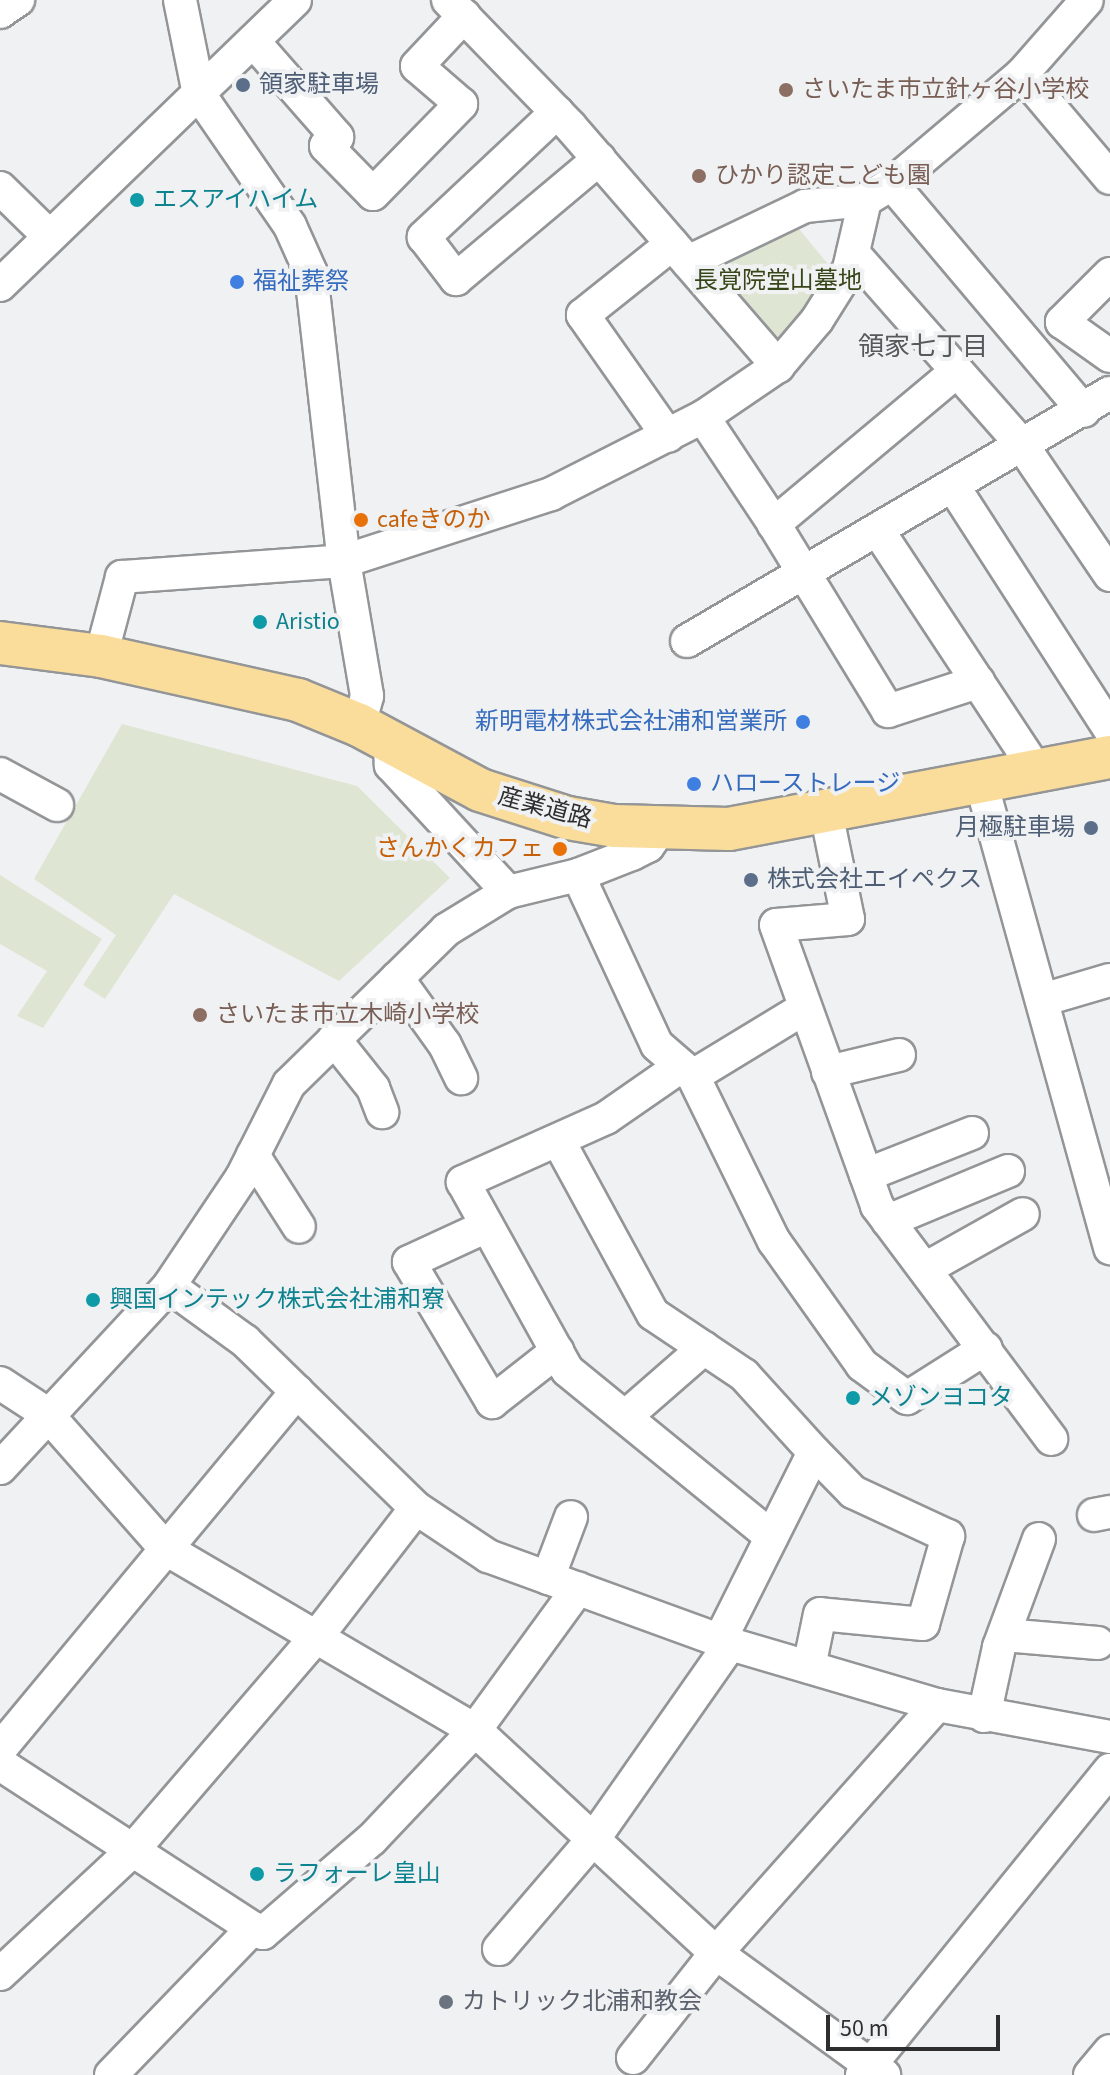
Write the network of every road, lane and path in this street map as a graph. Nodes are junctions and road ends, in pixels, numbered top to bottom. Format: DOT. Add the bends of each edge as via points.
graph roads {
  1 [pos="18,0"];
  2 [pos="180,0"];
  3 [pos="295,0"];
  4 [pos="1087,0"];
  5 [pos="456,8"];
  6 [pos="0,12"];
  7 [pos="253,41"];
  8 [pos="1022,74"];
  9 [pos="199,94"];
  10 [pos="557,112"];
  11 [pos="599,159"];
  12 [pos="1110,178"];
  13 [pos="0,188"];
  14 [pos="879,192"];
  15 [pos="49,236"];
  16 [pos="680,253"];
  17 [pos="853,253"];
  18 [pos="1110,274"];
  19 [pos="0,285"];
  20 [pos="1110,356"];
  21 [pos="778,366"];
  22 [pos="957,371"];
  23 [pos="1097,402"];
  24 [pos="703,417"];
  25 [pos="668,436"];
  26 [pos="1022,445"];
  27 [pos="953,486"];
  28 [pos="774,524"];
  29 [pos="879,532"];
  30 [pos="1102,543"];
  31 [pos="344,561"];
  32 [pos="805,574"];
  33 [pos="1110,575"];
  34 [pos="687,641"];
  35 [pos="0,643"];
  36 [pos="101,656"];
  37 [pos="978,682"];
  38 [pos="1110,730"];
  39 [pos="374,733"];
  40 [pos="1110,757"];
  41 [pos="1036,770"];
  42 [pos="0,774"];
  43 [pos="981,782"];
  44 [pos="57,805"];
  45 [pos="826,812"];
  46 [pos="659,830"];
  47 [pos="578,875"];
  48 [pos="508,892"];
  49 [pos="397,978"];
  50 [pos="1110,980"];
  51 [pos="1042,1000"];
  52 [pos="805,1008"];
  53 [pos="334,1039"];
  54 [pos="899,1055"];
  55 [pos="687,1071"];
  56 [pos="828,1072"];
  57 [pos="461,1078"];
  58 [pos="382,1112"];
  59 [pos="972,1133"];
  60 [pos="558,1140"];
  61 [pos="253,1155"];
  62 [pos="1008,1171"];
  63 [pos="866,1175"];
  64 [pos="1023,1214"];
  65 [pos="888,1221"];
  66 [pos="487,1226"];
  67 [pos="299,1227"];
  68 [pos="1110,1248"];
  69 [pos="925,1269"];
  70 [pos="169,1286"];
  71 [pos="704,1348"];
  72 [pos="986,1348"];
  73 [pos="557,1351"];
  74 [pos="0,1383"];
  75 [pos="297,1391"];
  76 [pos="46,1413"];
  77 [pos="610,1417"];
  78 [pos="1051,1439"];
  79 [pos="814,1452"];
  80 [pos="0,1468"];
  81 [pos="416,1508"];
  82 [pos="571,1517"];
  83 [pos="772,1537"];
  84 [pos="1039,1539"];
  85 [pos="166,1549"];
  86 [pos="548,1578"];
  87 [pos="578,1589"];
  88 [pos="318,1635"];
  89 [pos="1004,1635"];
  90 [pos="725,1642"];
  91 [pos="1098,1643"];
  92 [pos="809,1667"];
  93 [pos="937,1705"];
  94 [pos="984,1716"];
  95 [pos="475,1730"];
  96 [pos="1110,1737"];
  97 [pos="0,1749"];
  98 [pos="0,1764"];
  99 [pos="1110,1770"];
  100 [pos="595,1837"];
  101 [pos="132,1851"];
  102 [pos="253,1928"];
  103 [pos="499,1949"];
  104 [pos="716,1953"];
  105 [pos="0,1974"];
  106 [pos="1110,2051"];
  107 [pos="633,2058"];
  108 [pos="872,2071"];
  109 [pos="111,2075"];
  110 [pos="1090,2075"];
  1 -- 6 [label="street"];
  2 -- 9 [label="street"];
  3 -- 7 [label="street"];
  4 -- 8 [label="street"];
  5 -- 7 [label="street" via="417,66 461,104 373,194 326,146 337,137"];
  5 -- 10 [label="street"];
  7 -- 9 [label="street"];
  8 -- 12 [label="street"];
  8 -- 14 [label="street"];
  9 -- 15 [label="street"];
  9 -- 31 [label="street" via="290,226 311,273"];
  10 -- 11 [label="street"];
  10 -- 11 [label="street" via="424,237 456,279"];
  11 -- 16 [label="street"];
  13 -- 15 [label="street"];
  14 -- 16 [label="street" via="805,206"];
  14 -- 17 [label="street"];
  14 -- 23 [label="street"];
  15 -- 19 [label="street"];
  16 -- 21 [label="street"];
  16 -- 25 [label="street" via="583,315"];
  17 -- 21 [label="street" via="849,269 817,320"];
  17 -- 22 [label="street"];
  18 -- 20 [label="street" via="1062,322"];
  21 -- 24 [label="street"];
  22 -- 26 [label="street"];
  22 -- 28 [label="street"];
  23 -- 26 [label="street"];
  24 -- 25 [label="street"];
  24 -- 28 [label="street"];
  25 -- 31 [label="street" via="551,494"];
  26 -- 27 [label="street"];
  26 -- 30 [label="street"];
  27 -- 29 [label="street"];
  27 -- 38 [label="street"];
  28 -- 32 [label="street"];
  29 -- 32 [label="street"];
  29 -- 37 [label="street"];
  30 -- 33 [label="street"];
  31 -- 36 [label="street" via="122,577"];
  31 -- 39 [label="street"];
  32 -- 34 [label="street"];
  32 -- 37 [label="street" via="888,711"];
  35 -- 36 [label="main road, 産業道路"];
  36 -- 39 [label="main road, 産業道路" via="298,700"];
  37 -- 41 [label="street"];
  39 -- 46 [label="main road, 産業道路" via="480,790 526,806"];
  39 -- 48 [label="street" via="391,765"];
  40 -- 41 [label="main road, 産業道路"];
  41 -- 43 [label="main road, 産業道路"];
  42 -- 44 [label="street"];
  43 -- 45 [label="main road, 産業道路"];
  43 -- 51 [label="street"];
  45 -- 46 [label="main road, 産業道路" via="729,829"];
  45 -- 52 [label="street" via="848,919 776,925"];
  46 -- 47 [label="street" via="648,846"];
  47 -- 48 [label="street"];
  47 -- 55 [label="street" via="657,1045"];
  48 -- 49 [label="street" via="446,930"];
  49 -- 53 [label="street"];
  49 -- 57 [label="street" via="445,1045"];
  50 -- 51 [label="street"];
  51 -- 68 [label="street"];
  52 -- 55 [label="street"];
  52 -- 56 [label="street"];
  53 -- 58 [label="street" via="373,1088"];
  53 -- 61 [label="street" via="289,1084"];
  54 -- 56 [label="street"];
  55 -- 60 [label="street"];
  55 -- 72 [label="street" via="774,1241 862,1365 907,1398"];
  56 -- 63 [label="street"];
  59 -- 63 [label="street"];
  60 -- 66 [label="street" via="463,1182"];
  60 -- 71 [label="street" via="653,1314"];
  61 -- 67 [label="street"];
  61 -- 70 [label="street"];
  62 -- 65 [label="street"];
  63 -- 65 [label="street"];
  64 -- 69 [label="street"];
  65 -- 69 [label="street"];
  66 -- 73 [label="street"];
  66 -- 73 [label="street" via="409,1262 492,1402"];
  69 -- 72 [label="street"];
  70 -- 75 [label="street" via="245,1341"];
  70 -- 76 [label="street"];
  71 -- 77 [label="street"];
  71 -- 79 [label="street" via="744,1375"];
  72 -- 78 [label="street"];
  73 -- 77 [label="street" via="567,1370"];
  74 -- 76 [label="street"];
  75 -- 81 [label="street"];
  75 -- 85 [label="street"];
  76 -- 80 [label="street"];
  76 -- 85 [label="street"];
  77 -- 83 [label="street"];
  79 -- 83 [label="street"];
  79 -- 92 [label="street" via="853,1492 948,1536 923,1624 820,1614"];
  81 -- 86 [label="street" via="488,1556"];
  81 -- 88 [label="street"];
  82 -- 86 [label="street"];
  83 -- 90 [label="street"];
  84 -- 89 [label="street"];
  85 -- 88 [label="street"];
  85 -- 97 [label="street"];
  86 -- 87 [label="street"];
  87 -- 90 [label="street"];
  87 -- 95 [label="street"];
  88 -- 95 [label="street"];
  88 -- 101 [label="street"];
  89 -- 91 [label="street"];
  89 -- 94 [label="street"];
  90 -- 92 [label="street"];
  90 -- 100 [label="street"];
  92 -- 93 [label="street"];
  93 -- 94 [label="street"];
  93 -- 104 [label="street"];
  94 -- 96 [label="street"];
  95 -- 100 [label="street"];
  95 -- 102 [label="street" via="372,1839 263,1933"];
  98 -- 101 [label="street"];
  99 -- 108 [label="street"];
  100 -- 103 [label="street"];
  100 -- 104 [label="street"];
  101 -- 102 [label="street"];
  101 -- 105 [label="street"];
  102 -- 109 [label="street"];
  104 -- 107 [label="street"];
  104 -- 108 [label="street"];
  106 -- 110 [label="street"];
}
